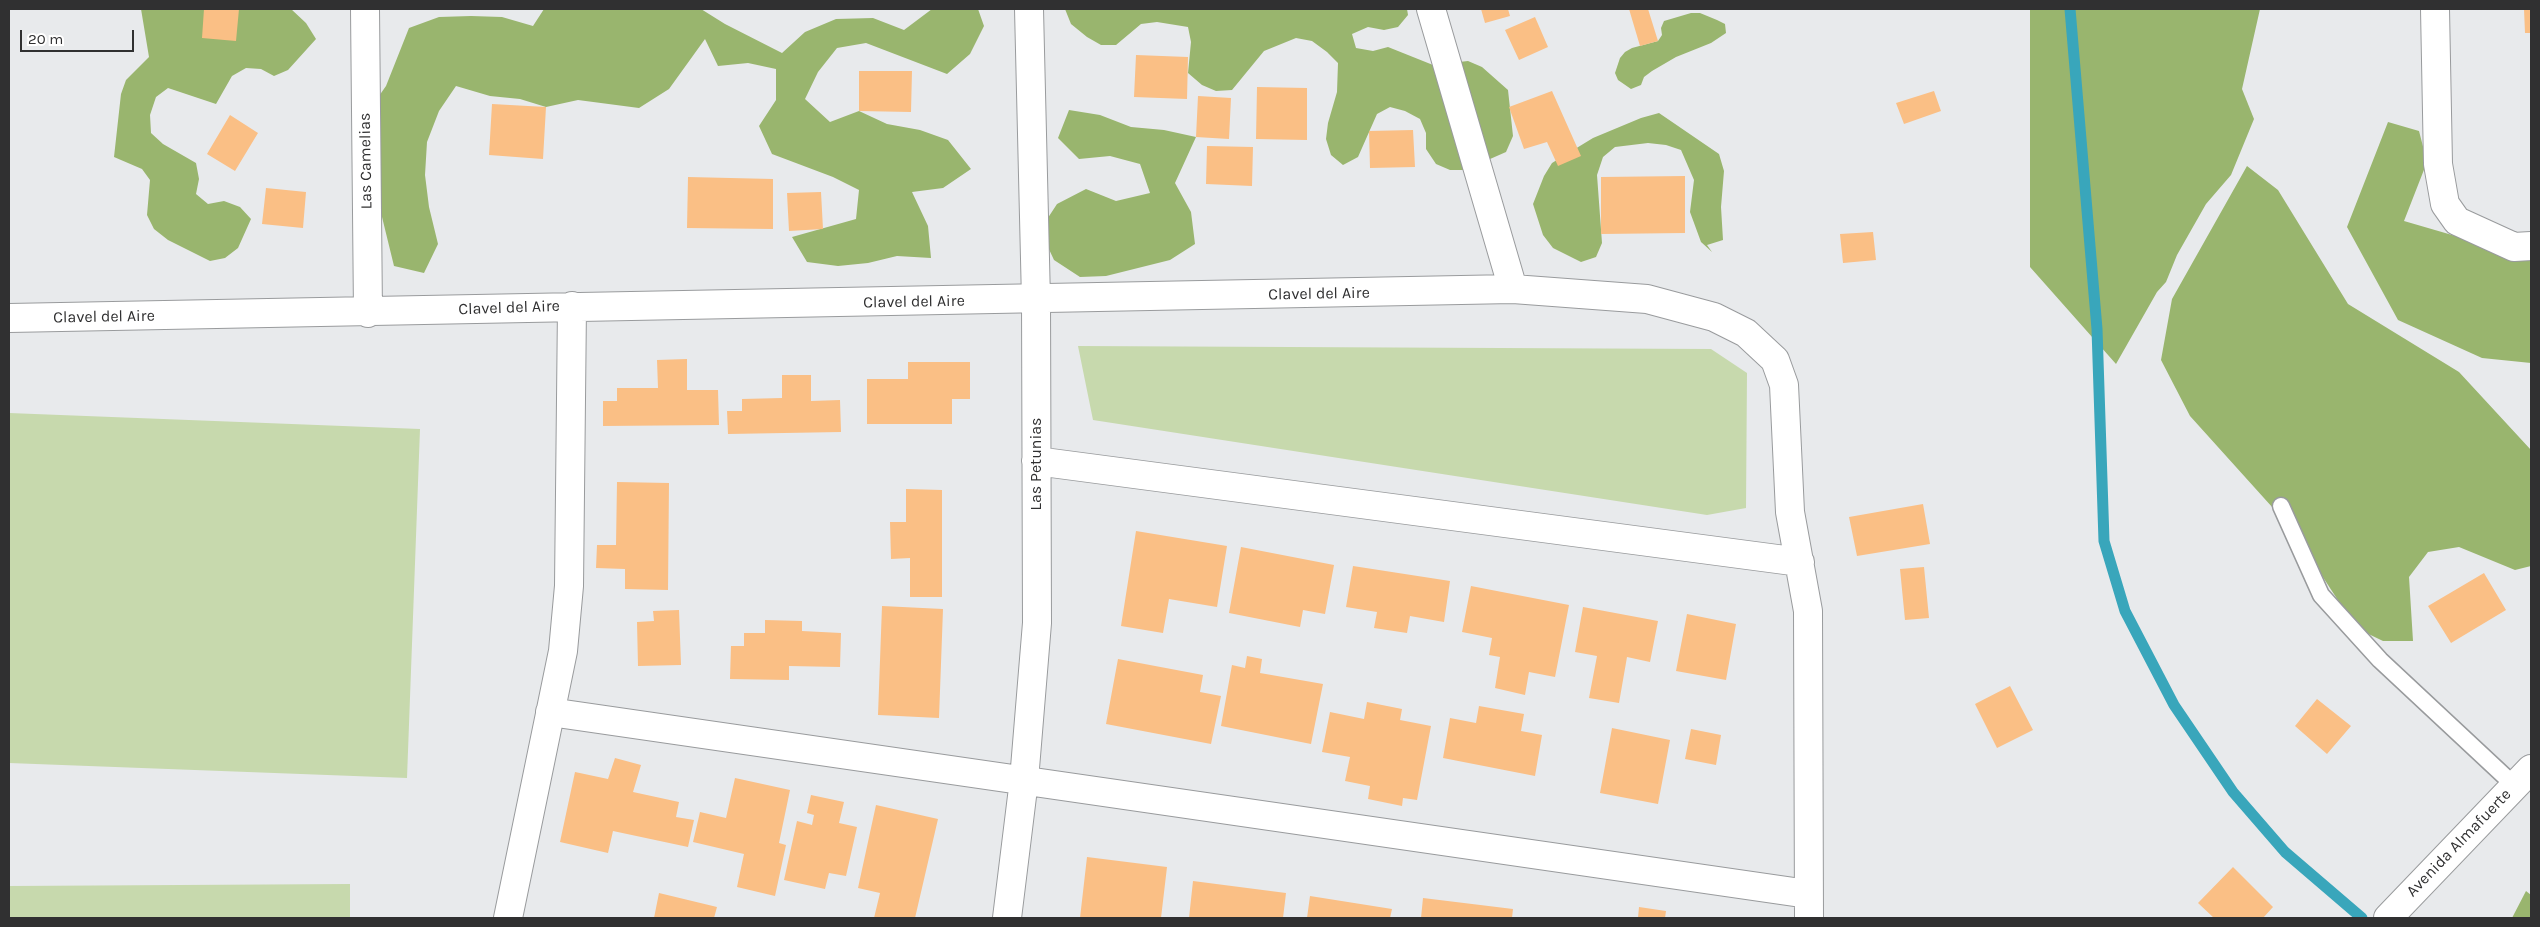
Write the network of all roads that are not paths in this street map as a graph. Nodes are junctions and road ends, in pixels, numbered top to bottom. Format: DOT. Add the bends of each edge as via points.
graph roads {
  1 [pos="365,9"];
  2 [pos="1029,9"];
  3 [pos="1431,9"];
  4 [pos="2435,9"];
  5 [pos="2531,246"];
  6 [pos="1513,289"];
  7 [pos="1036,300"];
  8 [pos="572,306"];
  9 [pos="368,313"];
  10 [pos="9,318"];
  11 [pos="1036,461"];
  12 [pos="2281,506"];
  13 [pos="1800,562"];
  14 [pos="550,712"];
  15 [pos="2523,777"];
  16 [pos="1024,780"];
  17 [pos="1808,906"];
  18 [pos="2391,914"];
  19 [pos="508,918"];
  20 [pos="1006,918"];
  1 -- 9 [label="street, Las Camelias"];
  2 -- 7 [label="street, Las Petunias"];
  3 -- 6 [label="street"];
  4 -- 5 [label="street" via="2438,164 2445,204 2457,221 2514,247"];
  6 -- 7 [label="street, Clavel del Aire"];
  6 -- 13 [label="street, Clavel del Aire" via="1647,299 1714,317 1746,332 1775,360 1784,385 1790,512"];
  7 -- 8 [label="street, Clavel del Aire"];
  7 -- 11 [label="street, Las Petunias"];
  8 -- 9 [label="street, Clavel del Aire"];
  8 -- 14 [label="street" via="570,586 563,651"];
  9 -- 10 [label="street, Clavel del Aire"];
  11 -- 13 [label="street"];
  11 -- 16 [label="street, Las Petunias" via="1037,623"];
  12 -- 15 [label="lane" via="2321,595 2380,660"];
  13 -- 17 [label="street, Clavel del Aire" via="1808,611"];
  14 -- 16 [label="street"];
  14 -- 19 [label="street"];
  15 -- 18 [label="street, Avenida Almafuerte"];
  16 -- 17 [label="street"];
  16 -- 20 [label="street, Las Petunias"];
}
